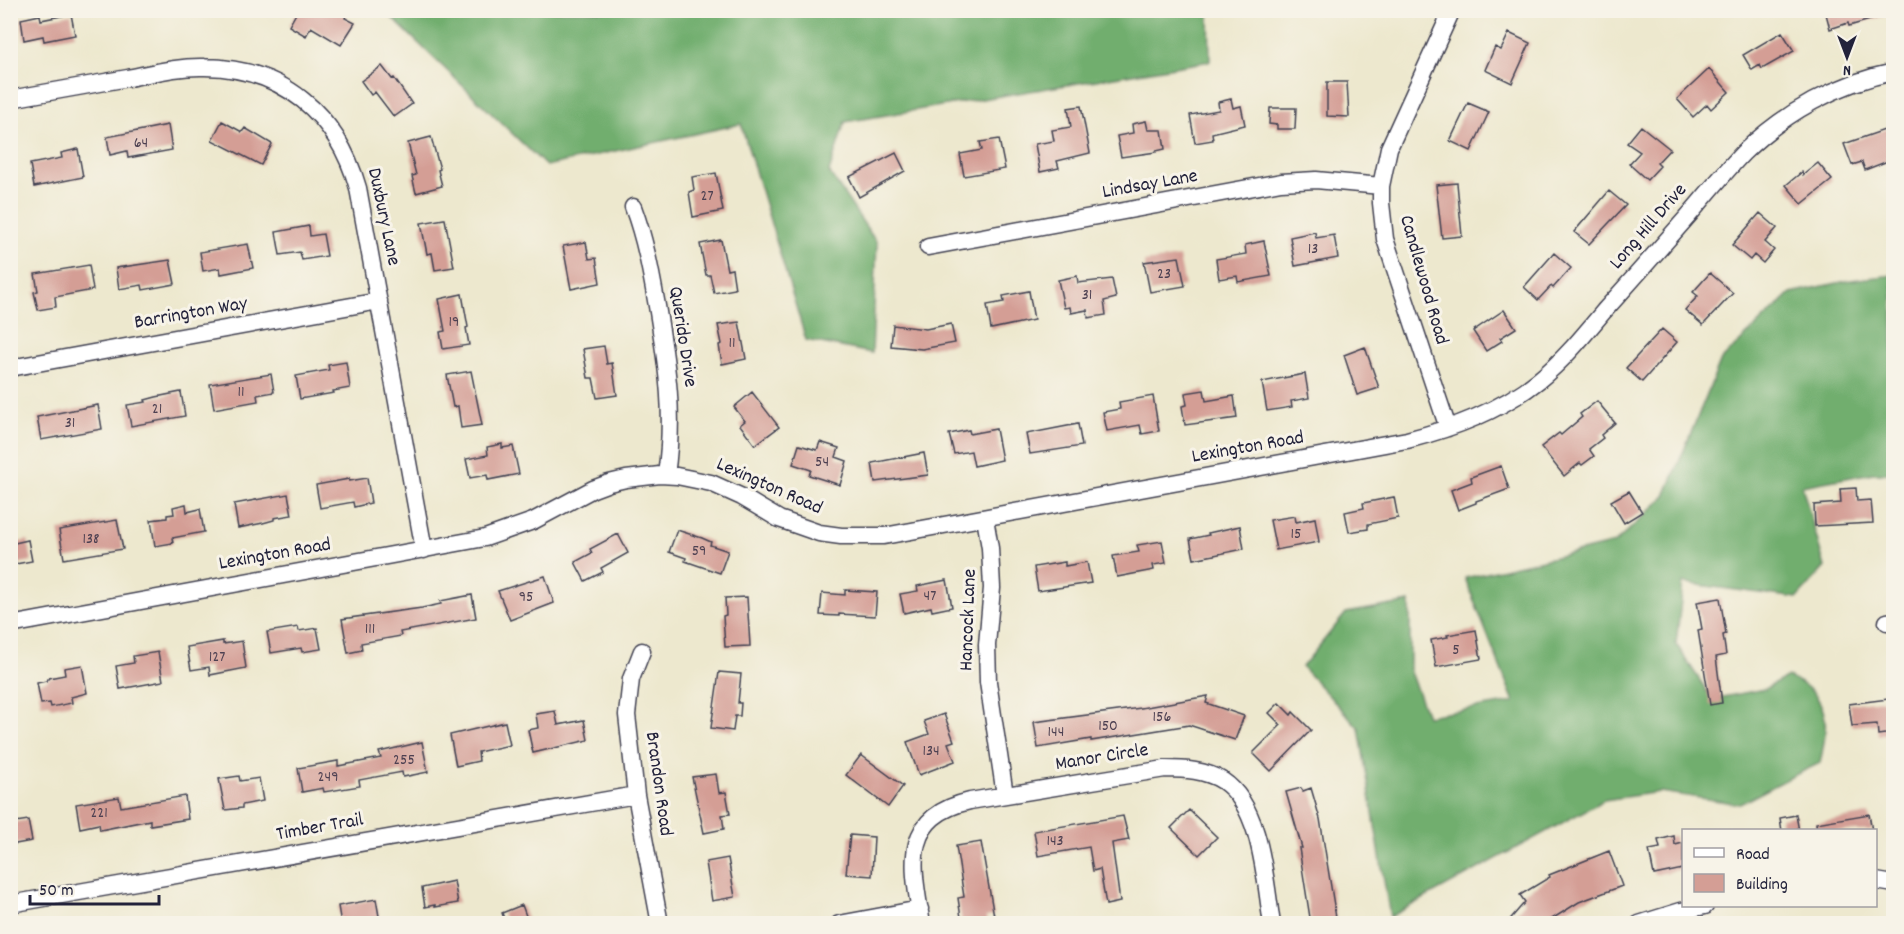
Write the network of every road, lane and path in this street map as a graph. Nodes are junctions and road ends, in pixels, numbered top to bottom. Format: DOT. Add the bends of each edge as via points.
graph roads {
  1 [pos="1452,10"];
  2 [pos="1893,72"];
  3 [pos="10,99"];
  4 [pos="1381,186"];
  5 [pos="633,207"];
  6 [pos="928,247"];
  7 [pos="379,301"];
  8 [pos="10,368"];
  9 [pos="1448,428"];
  10 [pos="666,475"];
  11 [pos="985,518"];
  12 [pos="424,550"];
  13 [pos="10,625"];
  14 [pos="642,651"];
  15 [pos="636,795"];
  16 [pos="1005,795"];
  17 [pos="1877,881"];
  18 [pos="1893,884"];
  19 [pos="10,904"];
  20 [pos="1700,907"];
  21 [pos="921,916"];
  22 [pos="660,924"];
  23 [pos="839,924"];
  24 [pos="1272,924"];
  25 [pos="1639,924"];
  1 -- 4 [label="street, Candlewood Road" via="1389,148"];
  2 -- 9 [label="street, Long Hill Drive" via="1830,93 1763,135 1558,363 1519,394"];
  3 -- 7 [label="street, Duxbury Lane" via="204,67 240,71 291,91 327,123 346,153 358,188"];
  4 -- 6 [label="street, Lindsay Lane" via="1316,180 1281,182"];
  4 -- 9 [label="street, Candlewood Road" via="1382,221 1390,258"];
  5 -- 10 [label="street, Querido Drive" via="648,254 669,374 671,428"];
  7 -- 8 [label="street, Barrington Way"];
  7 -- 12 [label="street, Duxbury Lane"];
  9 -- 11 [label="street, Lexington Road" via="1407,440"];
  10 -- 11 [label="street, Lexington Road" via="711,483 779,519 841,537 884,537"];
  10 -- 12 [label="street, Lexington Road" via="609,483 509,530"];
  11 -- 16 [label="street, Hancock Lane" via="992,578 988,682"];
  12 -- 13 [label="street, Lexington Road"];
  14 -- 15 [label="street, Brandon Road" via="631,679 627,715"];
  15 -- 19 [label="street, Timber Trail"];
  15 -- 22 [label="street, Brandon Road"];
  16 -- 21 [label="street, Manor Circle" via="950,807 924,827 914,858"];
  16 -- 24 [label="street, Manor Circle" via="1165,769 1214,777 1235,793 1251,818"];
  17 -- 18 [label="street"];
  20 -- 25 [label="street"];
  21 -- 23 [label="street, Manor Circle"];
}
